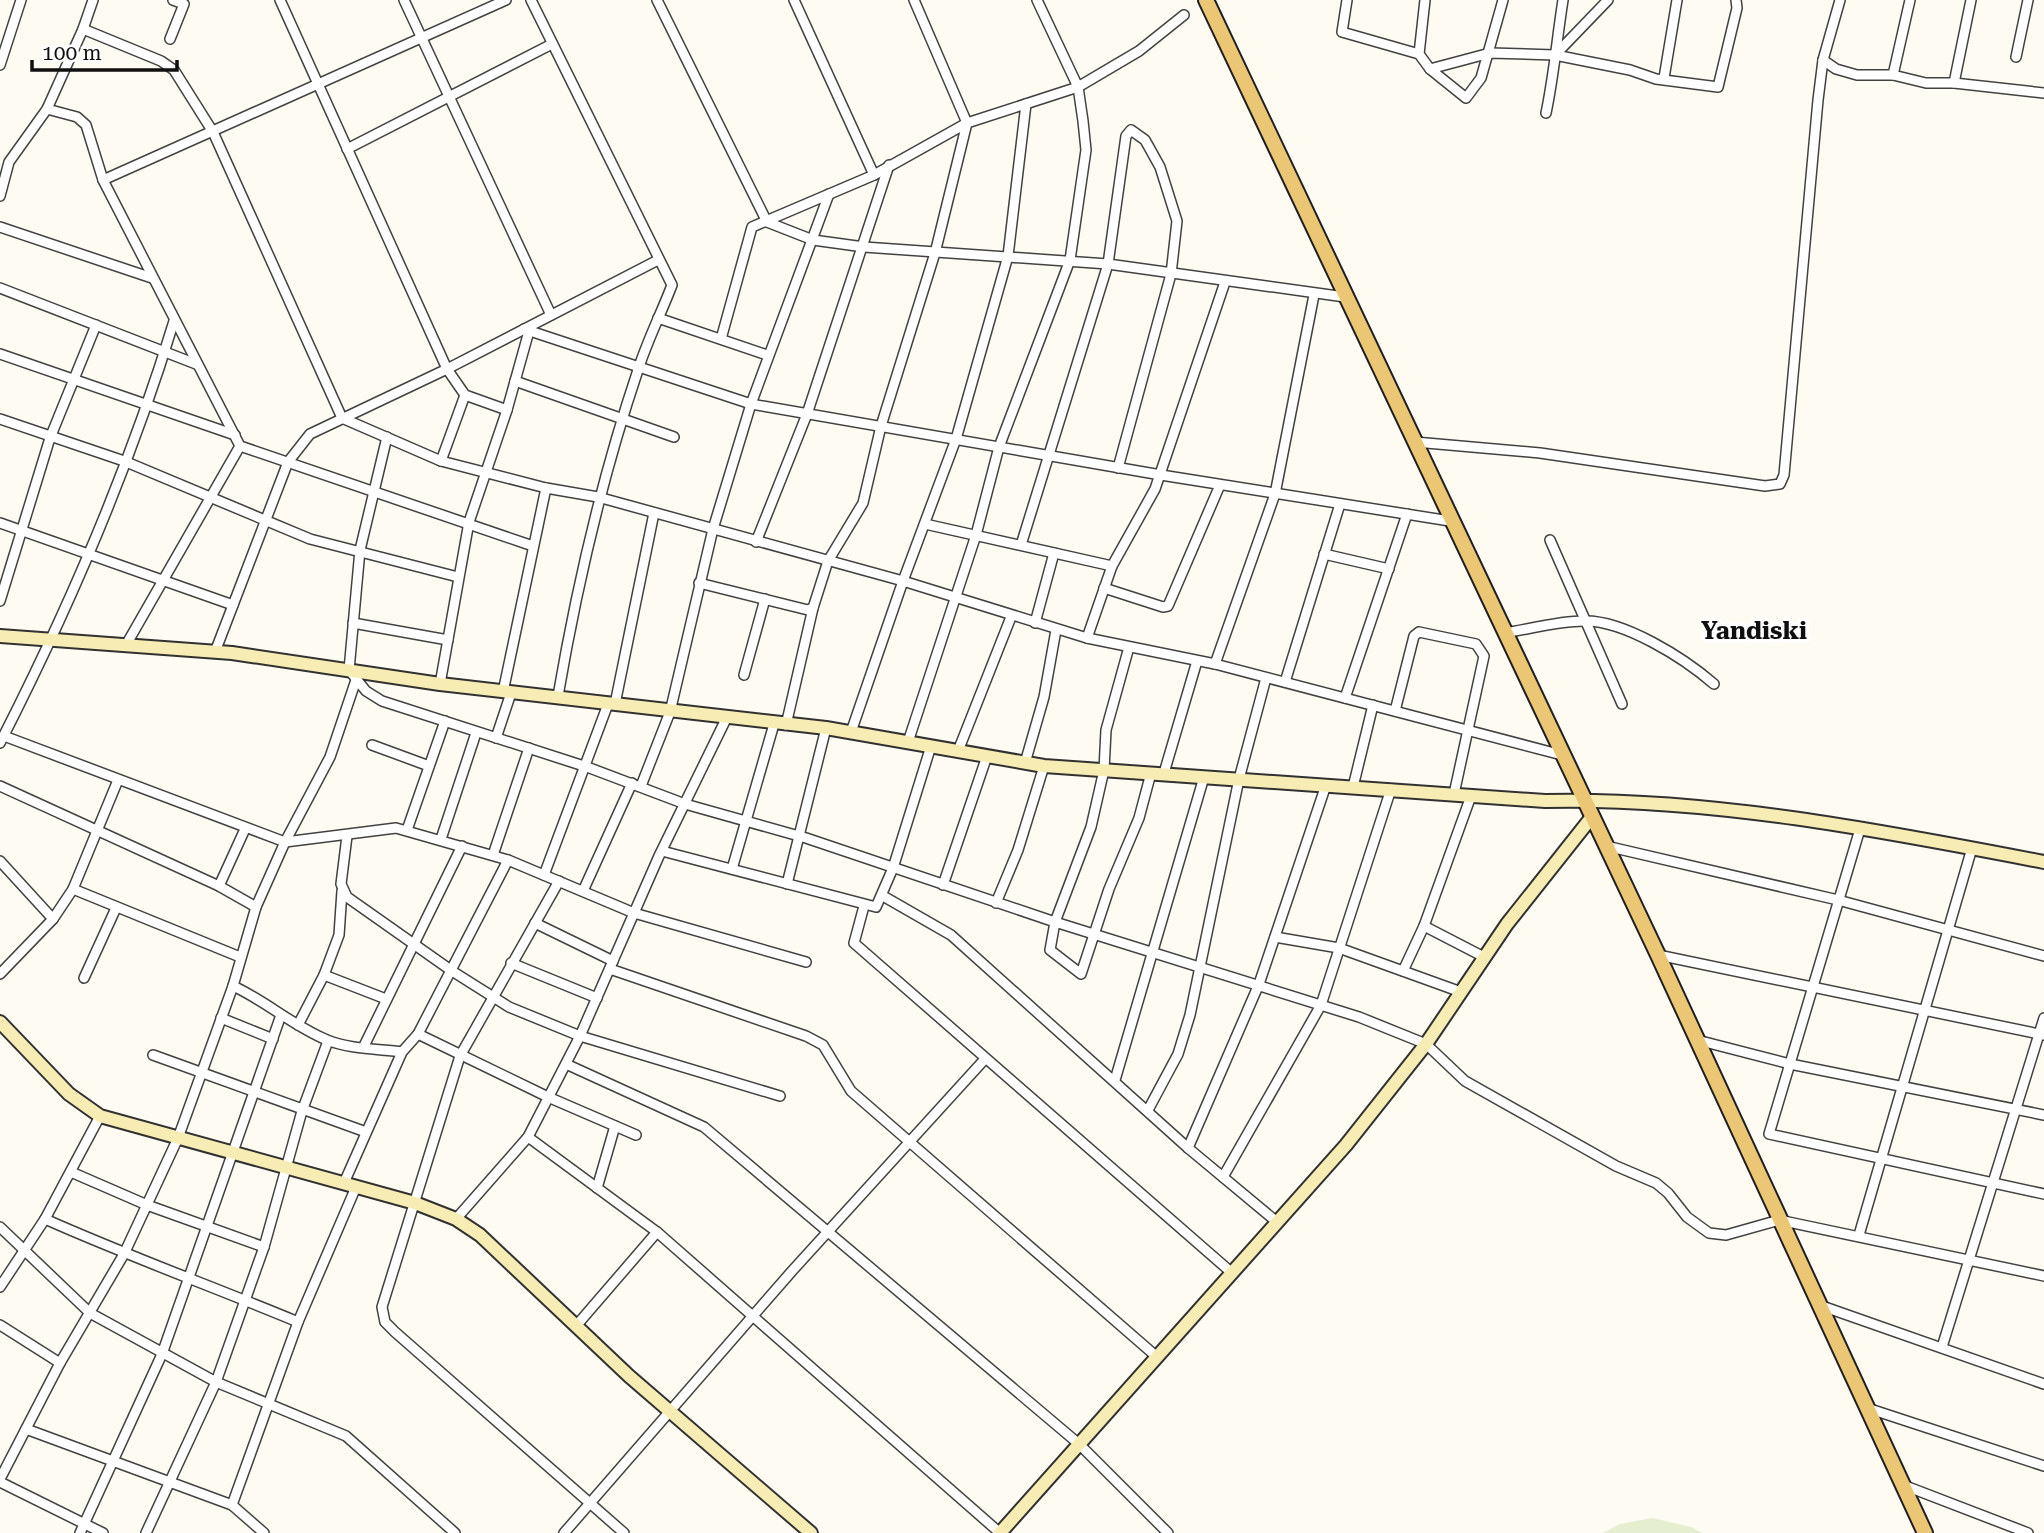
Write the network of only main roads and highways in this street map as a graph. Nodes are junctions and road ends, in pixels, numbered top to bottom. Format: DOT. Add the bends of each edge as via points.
graph roads {
  1 [pos="1206,0"];
  2 [pos="1925,1533"];
  1 -- 2 [label="main road"];
}
